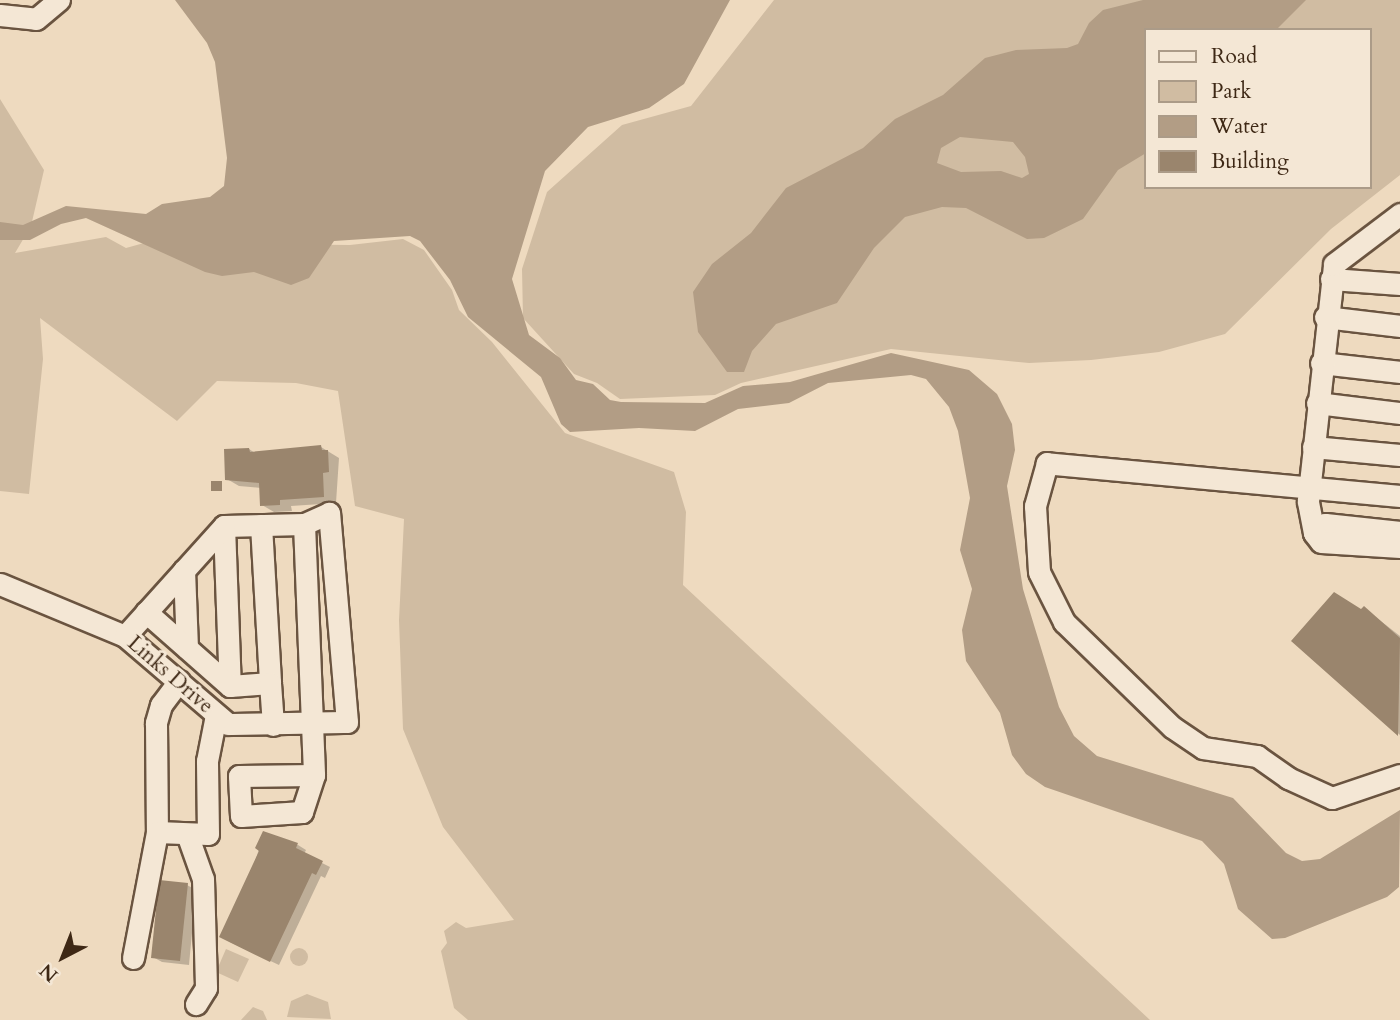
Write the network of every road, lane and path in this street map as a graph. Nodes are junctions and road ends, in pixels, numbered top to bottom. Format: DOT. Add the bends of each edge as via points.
graph roads {
  1 [pos="59,0"];
  2 [pos="0,15"];
  3 [pos="1400,215"];
  4 [pos="1331,279"];
  5 [pos="1400,284"];
  6 [pos="1325,317"];
  7 [pos="1400,326"];
  8 [pos="1321,363"];
  9 [pos="1400,372"];
  10 [pos="1317,403"];
  11 [pos="1400,413"];
  12 [pos="1313,447"];
  13 [pos="1400,455"];
  14 [pos="1310,486"];
  15 [pos="1400,496"];
  16 [pos="304,524"];
  17 [pos="261,525"];
  18 [pos="224,526"];
  19 [pos="1400,532"];
  20 [pos="1314,533"];
  21 [pos="1400,547"];
  22 [pos="184,570"];
  23 [pos="0,584"];
  24 [pos="146,612"];
  25 [pos="125,636"];
  26 [pos="187,648"];
  27 [pos="178,681"];
  28 [pos="270,683"];
  29 [pos="230,686"];
  30 [pos="216,715"];
  31 [pos="309,723"];
  32 [pos="273,725"];
  33 [pos="314,775"];
  34 [pos="1400,775"];
  35 [pos="157,832"];
  36 [pos="187,834"];
  37 [pos="133,958"];
  38 [pos="206,998"];
  1 -- 2 [label="street" via="36,19"];
  3 -- 4 [label="street" via="1334,264"];
  4 -- 5 [label="street"];
  4 -- 6 [label="street"];
  6 -- 7 [label="street"];
  6 -- 8 [label="street"];
  8 -- 9 [label="street"];
  8 -- 10 [label="street"];
  10 -- 11 [label="street"];
  10 -- 12 [label="street"];
  12 -- 13 [label="street"];
  12 -- 14 [label="street"];
  14 -- 15 [label="street"];
  14 -- 20 [label="street"];
  14 -- 34 [label="street" via="1047,463 1035,506 1039,572 1064,622 1172,727 1203,748 1257,756 1287,778 1332,798"];
  16 -- 17 [label="street"];
  16 -- 31 [label="street"];
  16 -- 31 [label="street, Links Drive" via="329,513 347,722"];
  17 -- 18 [label="street"];
  17 -- 28 [label="street"];
  18 -- 22 [label="street"];
  18 -- 29 [label="street"];
  19 -- 20 [label="street" via="1325,524"];
  20 -- 21 [label="street" via="1321,542"];
  22 -- 24 [label="street"];
  22 -- 26 [label="street"];
  23 -- 25 [label="street, Links Drive"];
  24 -- 25 [label="street"];
  24 -- 26 [label="street"];
  25 -- 27 [label="street, Links Drive"];
  26 -- 29 [label="street"];
  27 -- 30 [label="street, Links Drive"];
  27 -- 35 [label="street" via="161,705 156,723"];
  28 -- 29 [label="street"];
  28 -- 32 [label="street"];
  30 -- 32 [label="street, Links Drive" via="235,726"];
  30 -- 36 [label="street" via="207,761 208,834"];
  31 -- 32 [label="street, Links Drive"];
  31 -- 33 [label="street"];
  35 -- 36 [label="street"];
  35 -- 37 [label="street"];
  36 -- 38 [label="street" via="202,867"];
}
